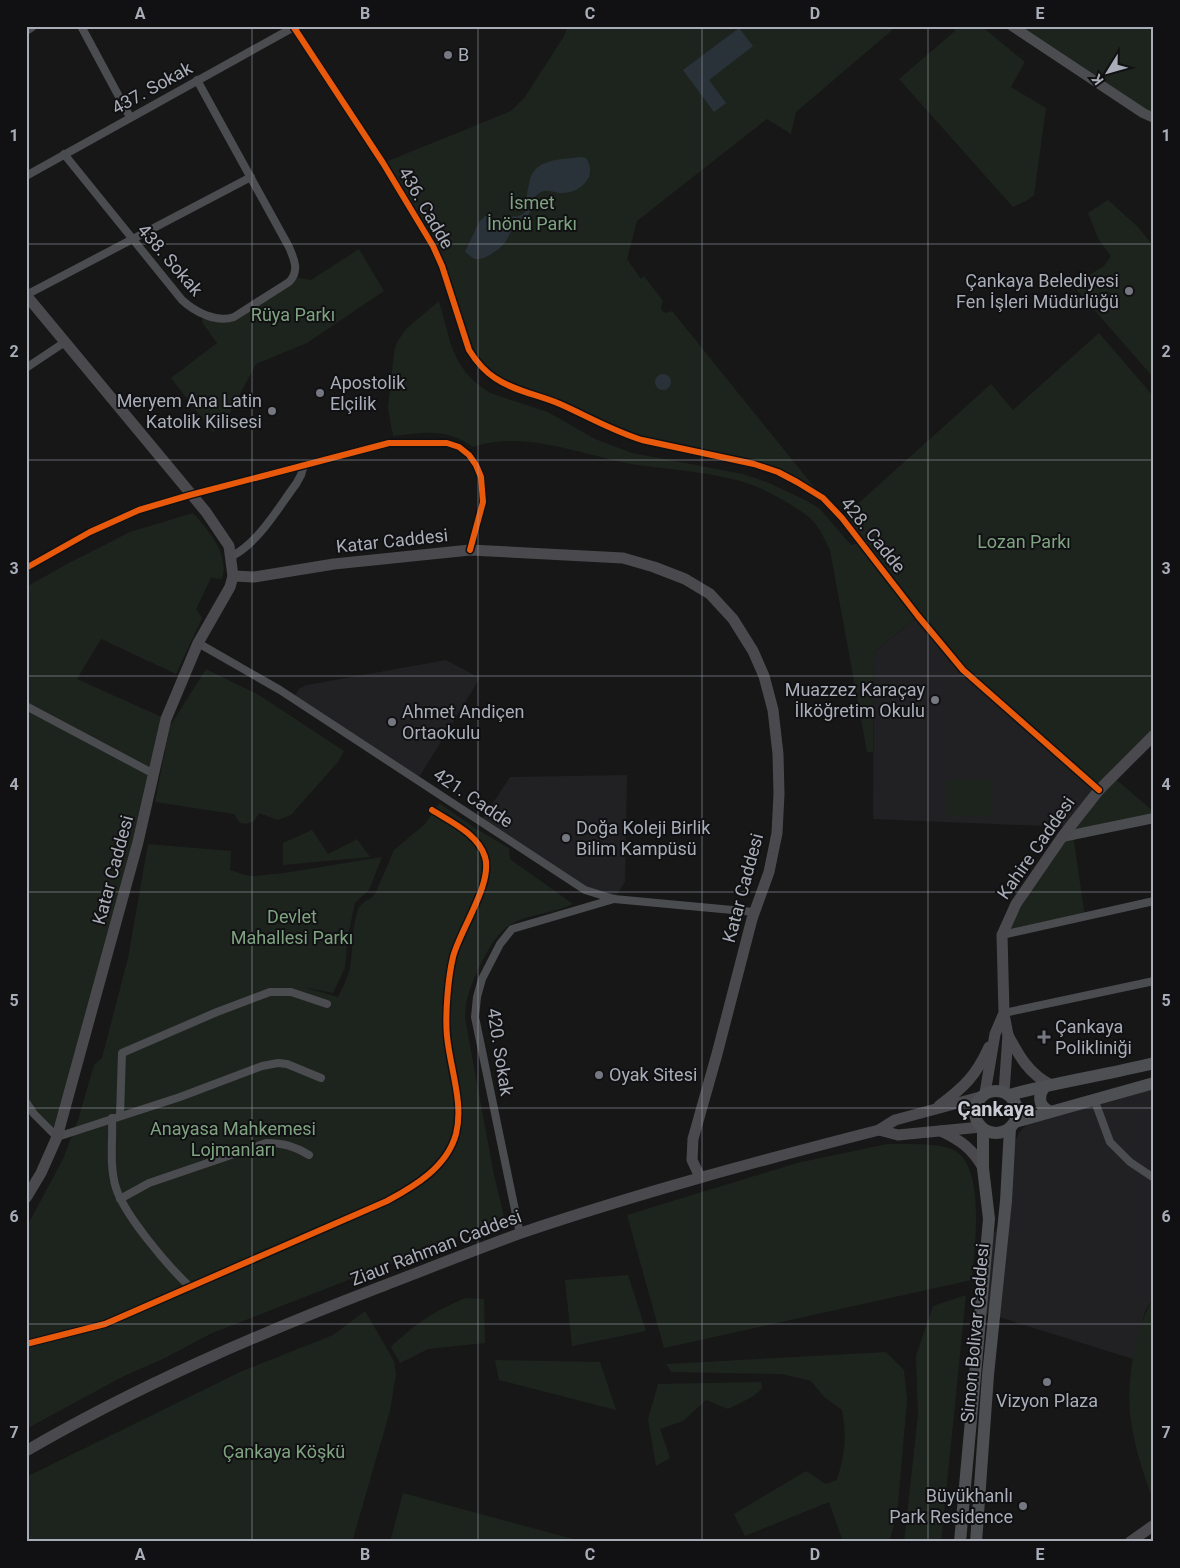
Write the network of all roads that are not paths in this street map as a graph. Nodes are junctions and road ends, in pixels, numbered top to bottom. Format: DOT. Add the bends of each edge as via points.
graph roads {
  1 [pos="32,26"];
  2 [pos="81,26"];
  3 [pos="1012,26"];
  4 [pos="294,27"];
  5 [pos="26,30"];
  6 [pos="198,80"];
  7 [pos="130,117"];
  8 [pos="1154,118"];
  9 [pos="64,154"];
  10 [pos="26,176"];
  11 [pos="251,177"];
  12 [pos="133,240"];
  13 [pos="26,295"];
  14 [pos="65,342"];
  15 [pos="26,368"];
  16 [pos="559,404"];
  17 [pos="304,465"];
  18 [pos="190,494"];
  19 [pos="470,550"];
  20 [pos="230,557"];
  21 [pos="28,564"];
  22 [pos="233,576"];
  23 [pos="198,643"];
  24 [pos="26,706"];
  25 [pos="1154,736"];
  26 [pos="154,774"];
  27 [pos="1099,790"];
  28 [pos="432,810"];
  29 [pos="1154,818"];
  30 [pos="1062,837"];
  31 [pos="614,899"];
  32 [pos="1154,902"];
  33 [pos="754,912"];
  34 [pos="1002,935"];
  35 [pos="1154,981"];
  36 [pos="327,1004"];
  37 [pos="1004,1013"];
  38 [pos="995,1034"];
  39 [pos="1008,1034"];
  40 [pos="1154,1063"];
  41 [pos="322,1078"];
  42 [pos="1154,1083"];
  43 [pos="1048,1085"];
  44 [pos="1006,1093"];
  45 [pos="982,1095"];
  46 [pos="1094,1098"];
  47 [pos="26,1102"];
  48 [pos="935,1109"];
  49 [pos="1049,1111"];
  50 [pos="116,1117"];
  51 [pos="1012,1125"];
  52 [pos="982,1128"];
  53 [pos="878,1130"];
  54 [pos="940,1130"];
  55 [pos="58,1137"];
  56 [pos="309,1155"];
  57 [pos="983,1168"];
  58 [pos="700,1177"];
  59 [pos="1154,1178"];
  60 [pos="26,1198"];
  61 [pos="120,1199"];
  62 [pos="520,1234"];
  63 [pos="190,1287"];
  64 [pos="26,1344"];
  65 [pos="26,1451"];
  66 [pos="1154,1525"];
  67 [pos="960,1542"];
  68 [pos="976,1542"];
  69 [pos="1130,1542"];
  1 -- 5 [label="street"];
  2 -- 7 [label="street"];
  3 -- 8 [label="street"];
  4 -- 6 [label="street, 437. Sokak"];
  4 -- 16 [label="street, 436. Cadde" via="433,246 469,350 476,361 506,384"];
  6 -- 7 [label="street, 437. Sokak"];
  6 -- 11 [label="street, 438. Sokak"];
  7 -- 9 [label="street, 437. Sokak"];
  9 -- 10 [label="street, 437. Sokak"];
  9 -- 12 [label="street, 438. Sokak"];
  11 -- 12 [label="street"];
  11 -- 12 [label="street, 438. Sokak" via="289,246 295,273 289,282 234,317 219,318 190,307"];
  12 -- 13 [label="street"];
  13 -- 14 [label="main road"];
  14 -- 15 [label="street"];
  14 -- 18 [label="main road"];
  16 -- 27 [label="street, 428. Cadde" via="624,435 778,472 823,498 963,670"];
  17 -- 18 [label="street"];
  17 -- 19 [label="street" via="389,443 459,446 476,465 481,478 483,502"];
  17 -- 20 [label="street" via="296,484 254,540"];
  18 -- 20 [label="main road" via="218,530 228,546"];
  18 -- 21 [label="street" via="139,510"];
  19 -- 22 [label="main road, Katar Caddesi" via="334,564 254,577"];
  19 -- 33 [label="main road, Katar Caddesi" via="624,558 685,579 710,594 734,619 764,676 773,710 778,754 777,833 769,872"];
  20 -- 22 [label="main road"];
  22 -- 23 [label="main road, Katar Caddesi"];
  23 -- 26 [label="main road, Katar Caddesi" via="166,719"];
  23 -- 31 [label="street, 421. Cadde" via="280,690 585,890"];
  24 -- 26 [label="street"];
  25 -- 27 [label="main road, Kahire Caddesi"];
  26 -- 55 [label="main road, Katar Caddesi" via="119,917"];
  27 -- 30 [label="main road, Kahire Caddesi"];
  28 -- 63 [label="street" via="478,843 487,867 482,889 453,956 448,988 447,1035 458,1106 456,1134 446,1156 432,1171 387,1201"];
  29 -- 30 [label="street"];
  30 -- 34 [label="main road, Kahire Caddesi" via="1016,904"];
  31 -- 33 [label="street, 421. Cadde"];
  31 -- 62 [label="street, 420. Sokak" via="512,929 500,944 482,979 475,1017"];
  32 -- 34 [label="street"];
  33 -- 58 [label="main road, Katar Caddesi" via="692,1138 692,1160"];
  34 -- 37 [label="main road, Kahire Caddesi"];
  35 -- 37 [label="street"];
  36 -- 50 [label="street" via="291,992 270,992 122,1053"];
  37 -- 38 [label="main road, Kahire Caddesi"];
  37 -- 39 [label="main road"];
  38 -- 45 [label="main road, Kahire Caddesi"];
  38 -- 48 [label="main road" via="981,1065 970,1080"];
  39 -- 43 [label="main road" via="1027,1068"];
  39 -- 44 [label="main road"];
  40 -- 43 [label="main road"];
  41 -- 50 [label="street" via="278,1062"];
  42 -- 46 [label="main road"];
  43 -- 44 [label="main road"];
  43 -- 49 [label="main road" via="1040,1097 1042,1105"];
  44 -- 45 [label="main road" via="991,1091"];
  44 -- 51 [label="main road" via="1017,1107"];
  45 -- 48 [label="main road, Ziaur Rahman Caddesi"];
  45 -- 52 [label="main road" via="974,1109"];
  46 -- 49 [label="main road"];
  46 -- 59 [label="street" via="1110,1142 1130,1162"];
  47 -- 55 [label="street"];
  48 -- 53 [label="main road, Ziaur Rahman Caddesi" via="895,1120"];
  49 -- 51 [label="main road"];
  50 -- 55 [label="street"];
  50 -- 61 [label="street" via="114,1177"];
  51 -- 52 [label="main road" via="998,1133"];
  51 -- 68 [label="main road, Simon Bolivar Caddesi"];
  52 -- 54 [label="main road, Ziaur Rahman Caddesi"];
  52 -- 57 [label="main road, Simon Bolivar Caddesi"];
  53 -- 54 [label="main road, Ziaur Rahman Caddesi" via="898,1135"];
  53 -- 58 [label="main road, Ziaur Rahman Caddesi"];
  54 -- 57 [label="main road" via="971,1149"];
  55 -- 60 [label="main road, Katar Caddesi"];
  56 -- 61 [label="street" via="283,1143 266,1143 149,1183"];
  57 -- 67 [label="main road, Simon Bolivar Caddesi" via="989,1219"];
  58 -- 62 [label="main road, Ziaur Rahman Caddesi"];
  61 -- 63 [label="street" via="173,1271"];
  62 -- 65 [label="main road, Ziaur Rahman Caddesi" via="225,1350 108,1405"];
  63 -- 64 [label="street" via="105,1324"];
  66 -- 69 [label="main road"];
}
